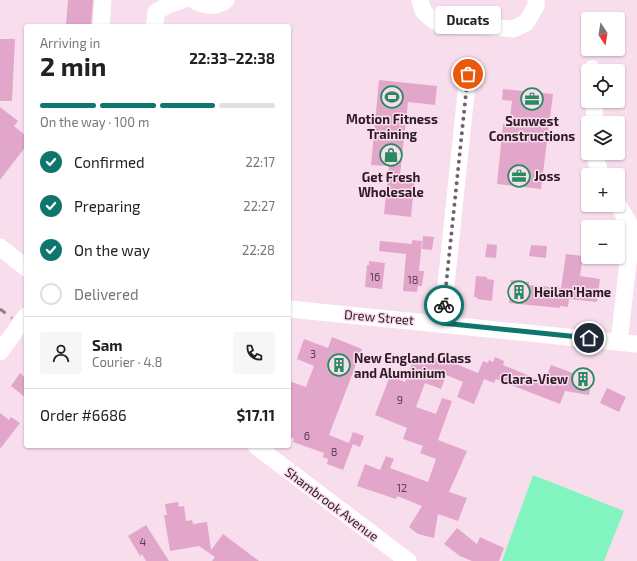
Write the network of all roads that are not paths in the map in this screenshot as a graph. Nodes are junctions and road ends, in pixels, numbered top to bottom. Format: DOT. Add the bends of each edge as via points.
graph roads {
  1 [pos="104,0"];
  2 [pos="182,0"];
  3 [pos="193,0"];
  4 [pos="226,0"];
  5 [pos="420,0"];
  6 [pos="536,0"];
  7 [pos="153,13"];
  8 [pos="101,24"];
  9 [pos="468,74"];
  10 [pos="623,212"];
  11 [pos="0,247"];
  12 [pos="24,266"];
  13 [pos="291,309"];
  14 [pos="24,319"];
  15 [pos="442,323"];
  16 [pos="619,342"];
  17 [pos="637,344"];
  18 [pos="0,352"];
  19 [pos="259,448"];
  20 [pos="408,561"];
  1 -- 8 [label="street"];
  2 -- 7 [label="street"];
  3 -- 4 [label="street" via="203,6 221,4"];
  5 -- 6 [label="street" via="423,11 434,21 456,26 513,29 526,23 536,6"];
  9 -- 15 [label="street"];
  10 -- 16 [label="street" via="632,228"];
  11 -- 12 [label="street"];
  13 -- 15 [label="street, Drew Street"];
  14 -- 18 [label="street"];
  15 -- 16 [label="street, Drew Street"];
  16 -- 17 [label="street, Drew Street"];
  19 -- 20 [label="street, Shambrook Avenue"];
}
